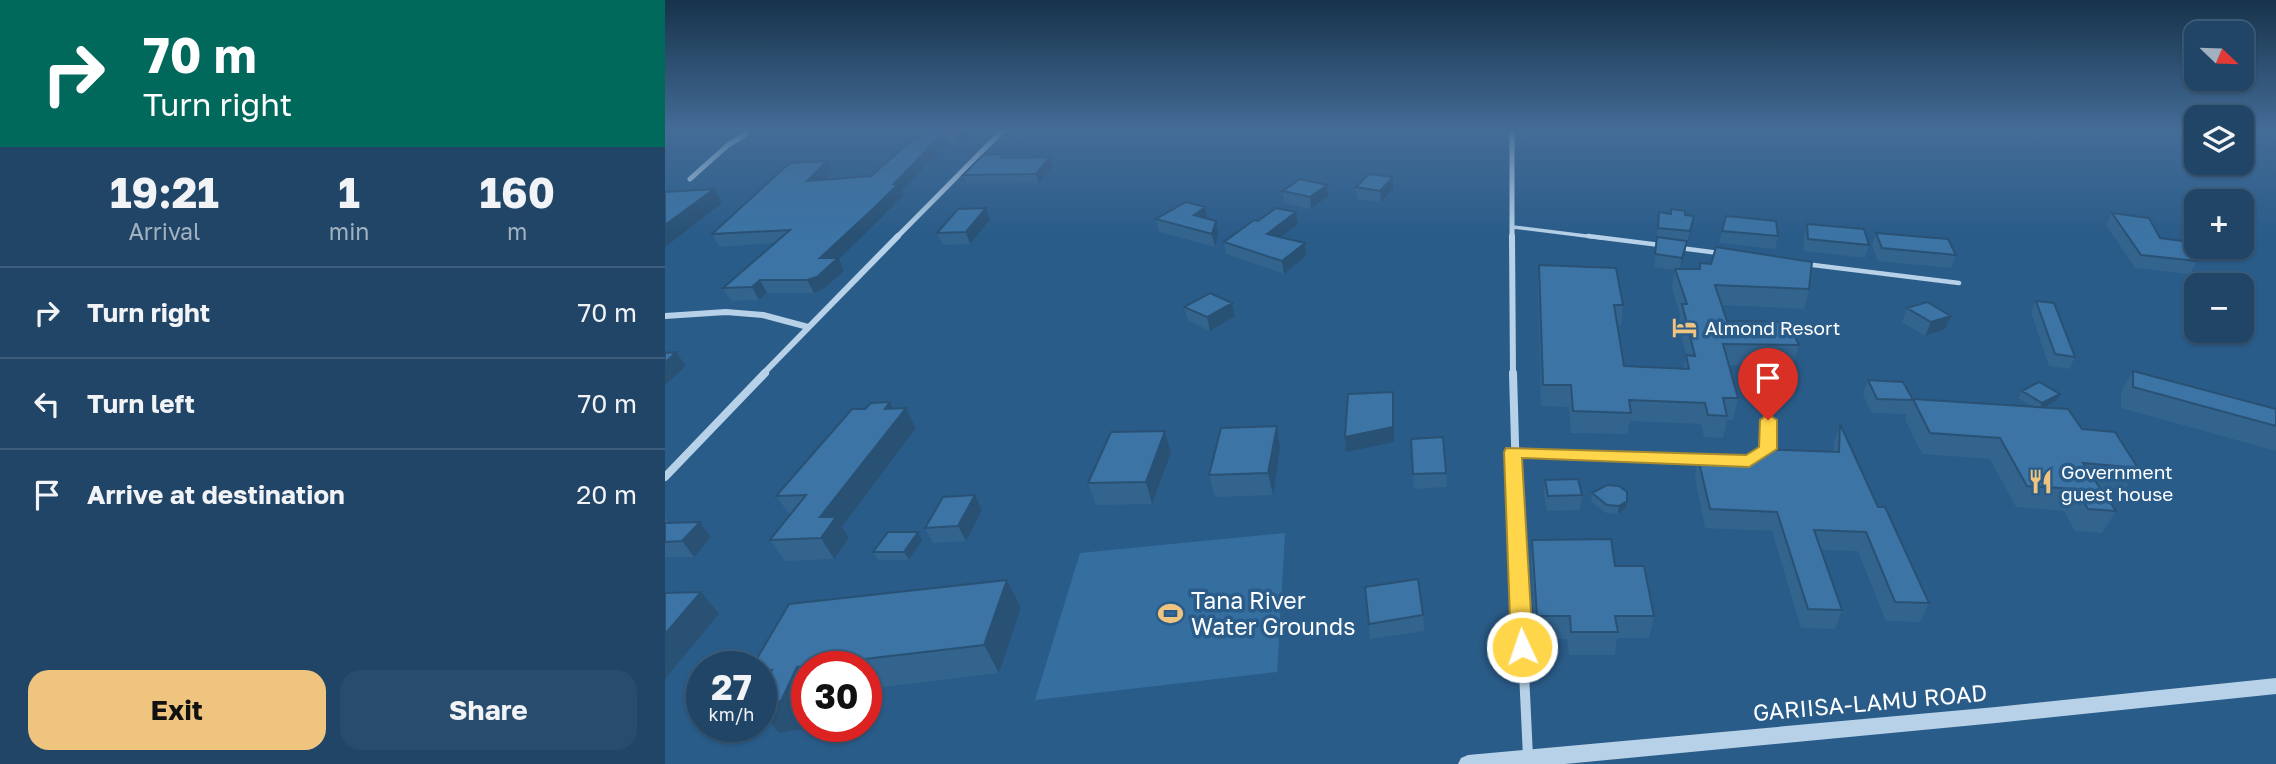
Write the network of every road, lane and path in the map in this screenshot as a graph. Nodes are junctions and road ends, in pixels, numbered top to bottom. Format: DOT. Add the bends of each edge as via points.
graph roads {
  1 [pos="706,165"];
  2 [pos="969,165"];
  3 [pos="1512,165"];
  4 [pos="690,179"];
  5 [pos="1513,227"];
  6 [pos="1662,246"];
  7 [pos="1675,247"];
  8 [pos="1729,254"];
  9 [pos="1797,263"];
  10 [pos="1959,283"];
  11 [pos="665,316"];
  12 [pos="808,327"];
  13 [pos="1768,420"];
  14 [pos="1513,452"];
  15 [pos="1759,455"];
  16 [pos="1707,460"];
  17 [pos="665,477"];
  18 [pos="2276,686"];
  19 [pos="1528,758"];
  20 [pos="1468,764"];
  1 -- 4 [label="street"];
  2 -- 12 [label="street"];
  3 -- 5 [label="street"];
  5 -- 6 [label="lane"];
  5 -- 14 [label="street"];
  7 -- 8 [label="lane"];
  9 -- 10 [label="lane"];
  11 -- 12 [label="street" via="726,312 763,315"];
  12 -- 17 [label="street"];
  13 -- 15 [label="lane" via="1768,449"];
  14 -- 16 [label="lane"];
  14 -- 19 [label="street"];
  18 -- 19 [label="street, GARIISA-LAMU ROAD"];
  19 -- 20 [label="street, GARIISA-LAMU ROAD"];
}
